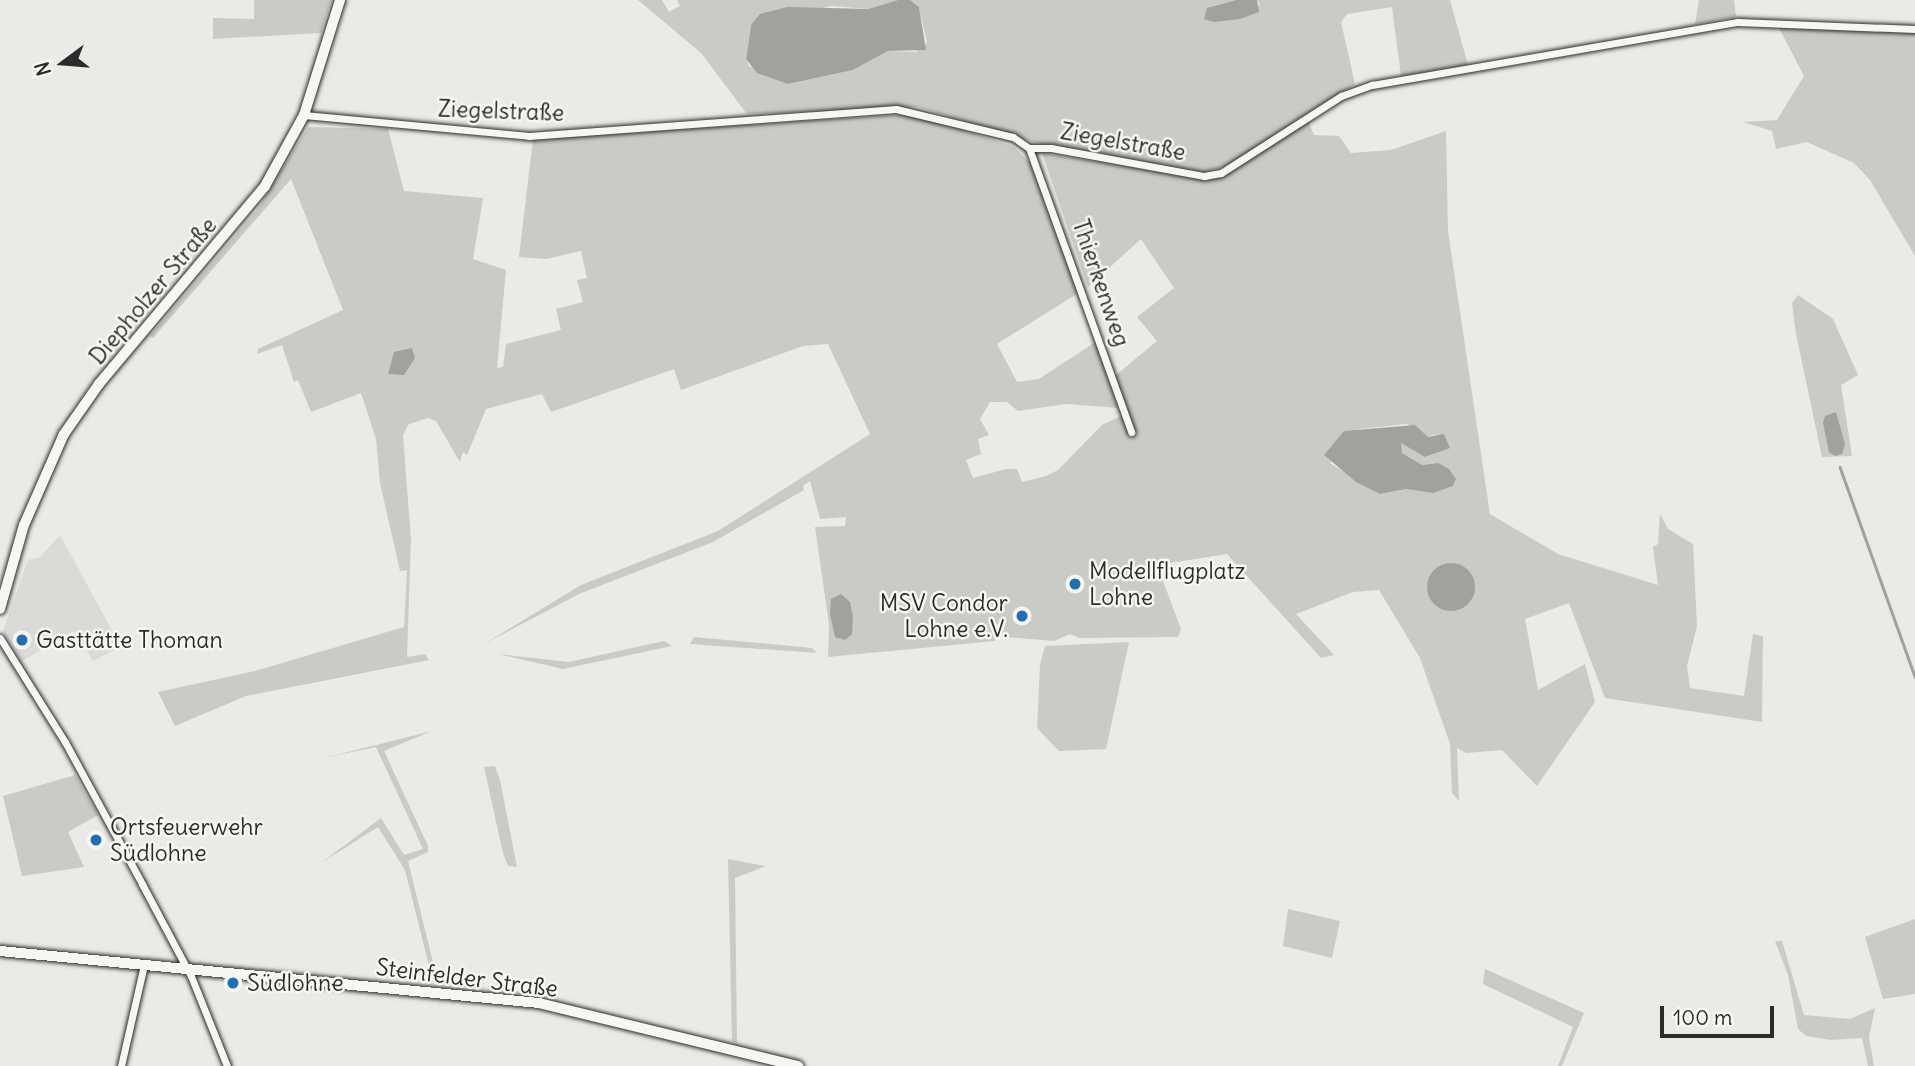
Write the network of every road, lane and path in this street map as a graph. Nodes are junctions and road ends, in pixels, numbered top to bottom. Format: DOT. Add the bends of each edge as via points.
graph roads {
  1 [pos="340,0"];
  2 [pos="1915,29"];
  3 [pos="304,115"];
  4 [pos="1029,148"];
  5 [pos="1131,432"];
  6 [pos="0,609"];
  7 [pos="0,638"];
  8 [pos="0,951"];
  9 [pos="144,965"];
  10 [pos="186,969"];
  11 [pos="121,1066"];
  12 [pos="227,1066"];
  13 [pos="799,1066"];
  1 -- 3 [label="main road, Diepholzer Straße"];
  2 -- 4 [label="street, Ziegelstraße" via="1738,22 1372,85 1341,96 1222,173 1204,176"];
  3 -- 4 [label="street, Ziegelstraße" via="529,136 896,109 1013,137"];
  3 -- 6 [label="main road, Diepholzer Straße" via="265,186 99,384 64,434 24,525"];
  4 -- 5 [label="street, Thierkenweg"];
  7 -- 10 [label="street" via="65,742"];
  8 -- 9 [label="main road, Steinfelder Straße"];
  9 -- 10 [label="main road, Steinfelder Straße"];
  9 -- 11 [label="street"];
  10 -- 12 [label="street"];
  10 -- 13 [label="main road, Steinfelder Straße" via="539,1003"];
}
